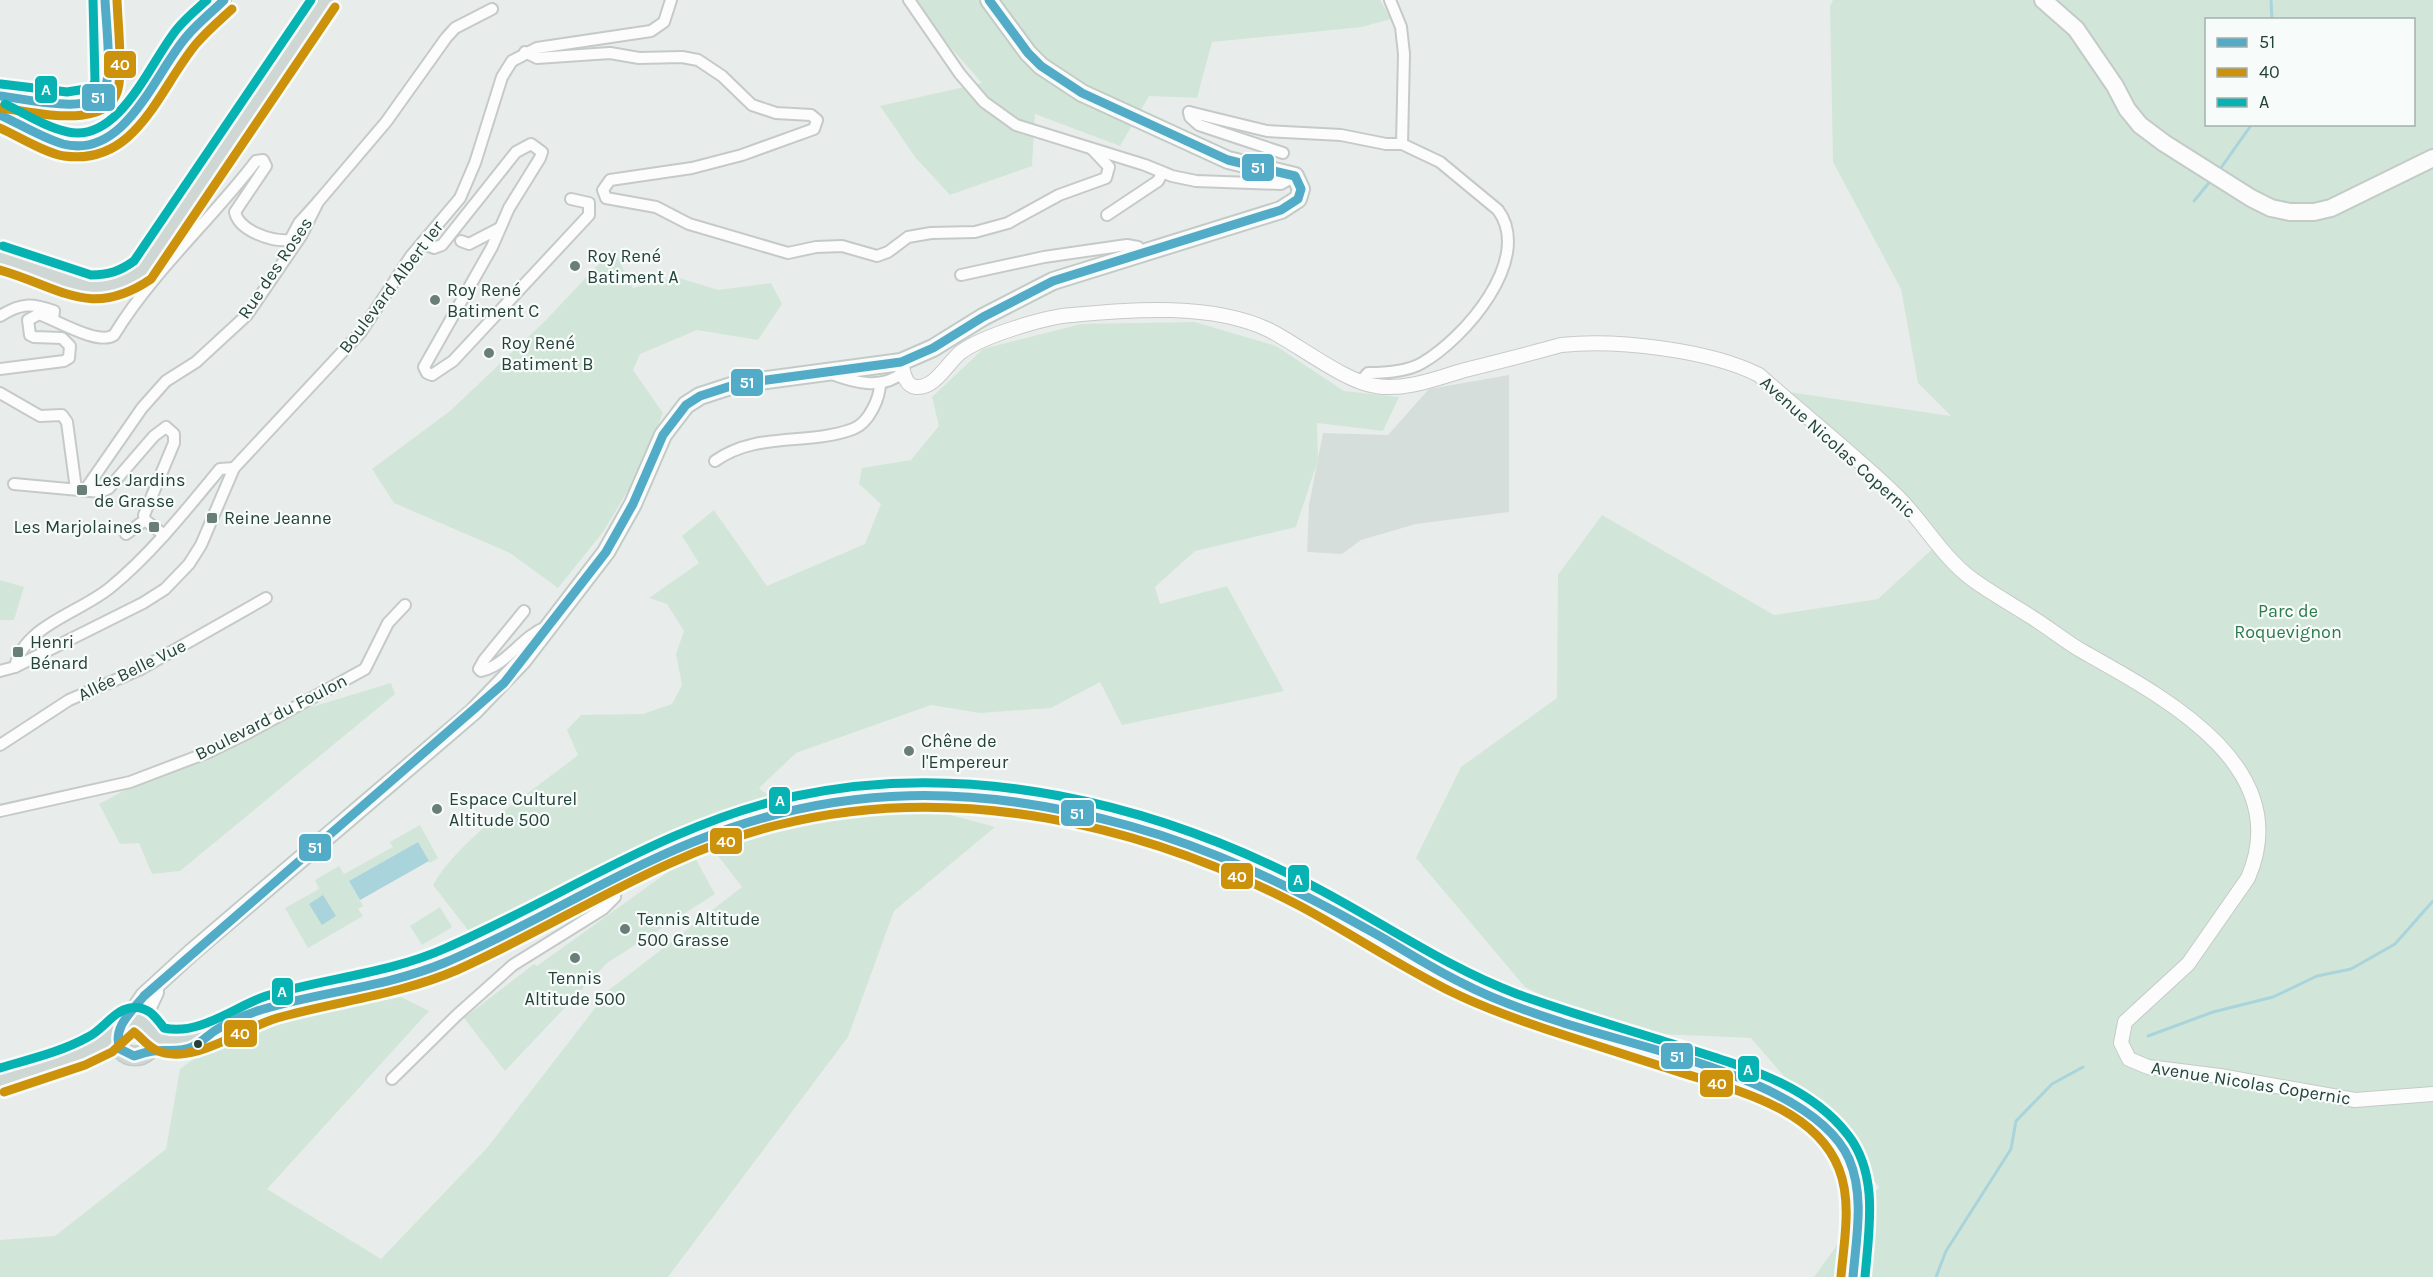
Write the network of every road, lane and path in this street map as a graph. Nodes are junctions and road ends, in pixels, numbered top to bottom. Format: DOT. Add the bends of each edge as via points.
graph roads {
  1 [pos="105,0"];
  2 [pos="224,0"];
  3 [pos="325,0"];
  4 [pos="671,0"];
  5 [pos="909,0"];
  6 [pos="989,0"];
  7 [pos="1390,0"];
  8 [pos="2043,0"];
  9 [pos="492,9"];
  10 [pos="525,52"];
  11 [pos="0,96"];
  12 [pos="0,115"];
  13 [pos="1402,144"];
  14 [pos="1092,149"];
  15 [pos="1283,153"];
  16 [pos="2433,158"];
  17 [pos="1162,173"];
  18 [pos="1294,176"];
  19 [pos="571,199"];
  20 [pos="318,202"];
  21 [pos="1107,215"];
  22 [pos="498,229"];
  23 [pos="461,241"];
  24 [pos="422,243"];
  25 [pos="1140,252"];
  26 [pos="162,257"];
  27 [pos="0,258"];
  28 [pos="961,275"];
  29 [pos="0,316"];
  30 [pos="52,319"];
  31 [pos="902,367"];
  32 [pos="0,369"];
  33 [pos="829,373"];
  34 [pos="1360,382"];
  35 [pos="880,383"];
  36 [pos="0,393"];
  37 [pos="715,461"];
  38 [pos="234,468"];
  39 [pos="14,484"];
  40 [pos="80,489"];
  41 [pos="145,520"];
  42 [pos="126,534"];
  43 [pos="164,535"];
  44 [pos="266,598"];
  45 [pos="405,605"];
  46 [pos="524,611"];
  47 [pos="549,626"];
  48 [pos="15,667"];
  49 [pos="0,671"];
  50 [pos="0,745"];
  51 [pos="0,811"];
  52 [pos="617,876"];
  53 [pos="158,985"];
  54 [pos="122,1027"];
  55 [pos="150,1037"];
  56 [pos="124,1053"];
  57 [pos="66,1060"];
  58 [pos="392,1079"];
  59 [pos="0,1081"];
  60 [pos="2433,1094"];
  61 [pos="1853,1277"];
  1 -- 11 [label="street" via="107,82 98,99 72,104"];
  2 -- 12 [label="street" via="187,36 129,120 111,137 86,145 64,144"];
  3 -- 26 [label="main road"];
  4 -- 10 [label="street" via="664,22 651,32"];
  5 -- 14 [label="street" via="942,50 984,102 1016,125"];
  6 -- 18 [label="main road" via="1014,37 1041,66 1082,93 1227,160"];
  7 -- 13 [label="street" via="1401,27 1404,54"];
  8 -- 16 [label="main road" via="2076,29 2140,124 2178,152 2271,208 2290,212 2331,208"];
  9 -- 20 [label="street, Rue des Roses" via="455,28 386,122"];
  10 -- 14 [label="street" via="537,58 610,53 639,58 690,58 722,76 752,105 776,113 811,115 817,120 814,129 742,155 692,168 610,180 603,190 606,198 656,207 689,224 788,253 842,246 877,256 908,237 975,232 1008,223 1059,195 1106,178 1109,167"];
  10 -- 24 [label="street, Boulevard Albert Ier" via="512,61 502,77 460,198"];
  13 -- 15 [label="street" via="1341,135 1267,131 1189,112 1199,125"];
  13 -- 34 [label="street" via="1440,162 1498,210 1509,234 1508,252 1477,316 1450,344 1420,364 1368,373"];
  14 -- 17 [label="street"];
  17 -- 18 [label="street" via="1196,182 1281,184"];
  17 -- 21 [label="street" via="1158,181"];
  18 -- 25 [label="main road" via="1301,195 1294,204"];
  19 -- 22 [label="street" via="589,203 589,215 453,361 438,373 427,373 424,367 428,357 492,247"];
  20 -- 26 [label="street, Rue des Roses" via="290,240 279,240 241,225 235,212 266,166 259,159"];
  20 -- 40 [label="street, Rue des Roses" via="301,236 247,315 196,362 166,381"];
  22 -- 23 [label="street" via="469,244"];
  22 -- 24 [label="street" via="540,158 542,152 538,147 531,144 516,152 442,245 429,248"];
  24 -- 38 [label="street, Boulevard Albert Ier" via="361,332"];
  25 -- 28 [label="street" via="1127,245"];
  25 -- 31 [label="main road" via="1053,281"];
  26 -- 27 [label="main road" via="113,287 92,288"];
  26 -- 30 [label="street" via="111,337 93,336"];
  29 -- 30 [label="street" via="19,304 35,304 54,311"];
  30 -- 32 [label="street" via="39,314 28,320 30,335 68,341 69,358"];
  31 -- 33 [label="main road"];
  31 -- 34 [label="street, Avenue Nicolas Copernic" via="911,386 926,386 976,343 1069,315 1194,312 1232,317 1266,328"];
  31 -- 35 [label="street" via="893,381"];
  33 -- 35 [label="street" via="844,379"];
  33 -- 47 [label="main road" via="718,388 686,405 663,435 633,504 606,552"];
  34 -- 60 [label="street, Avenue Nicolas Copernic" via="1388,388 1407,385 1585,342 1693,355 1743,367 1759,375 1896,495 1971,579 2132,678 2190,719 2233,760 2247,781 2256,802 2260,828 2248,878 2188,964 2125,1022 2121,1043 2129,1059 2148,1067 2355,1100"];
  35 -- 37 [label="street" via="877,402 855,429 763,441 730,450"];
  36 -- 40 [label="street" via="40,416 62,415 67,422"];
  38 -- 43 [label="street" via="220,469"];
  38 -- 48 [label="street" via="201,545 182,573 165,589"];
  39 -- 40 [label="street"];
  40 -- 41 [label="street" via="101,492 110,488 166,427 171,430 174,443 145,509"];
  41 -- 42 [label="street"];
  41 -- 43 [label="street"];
  43 -- 48 [label="street" via="110,588 23,646"];
  44 -- 50 [label="street, Allée Belle Vue" via="141,669 69,700"];
  45 -- 51 [label="street, Boulevard du Foulon" via="388,623 365,669 286,714 209,752 130,782"];
  46 -- 47 [label="street" via="484,660 481,671 493,669 531,633"];
  47 -- 53 [label="main road" via="488,699"];
  48 -- 49 [label="street"];
  52 -- 55 [label="main road" via="420,973 273,1007 219,1028 178,1052"];
  52 -- 58 [label="street" via="615,897 603,909 513,965"];
  52 -- 61 [label="main road" via="728,826 806,806 902,794 990,799 1093,817 1154,834 1282,884 1486,994 1735,1077 1791,1102 1830,1132 1851,1164 1857,1198"];
  53 -- 54 [label="main road" via="144,996"];
  53 -- 55 [label="main road" via="148,1007"];
  54 -- 55 [label="main road" via="141,1021"];
  54 -- 56 [label="main road" via="117,1044"];
  54 -- 57 [label="main road" via="102,1044"];
  55 -- 56 [label="main road" via="134,1056"];
  56 -- 57 [label="main road"];
  57 -- 59 [label="main road"];
}
